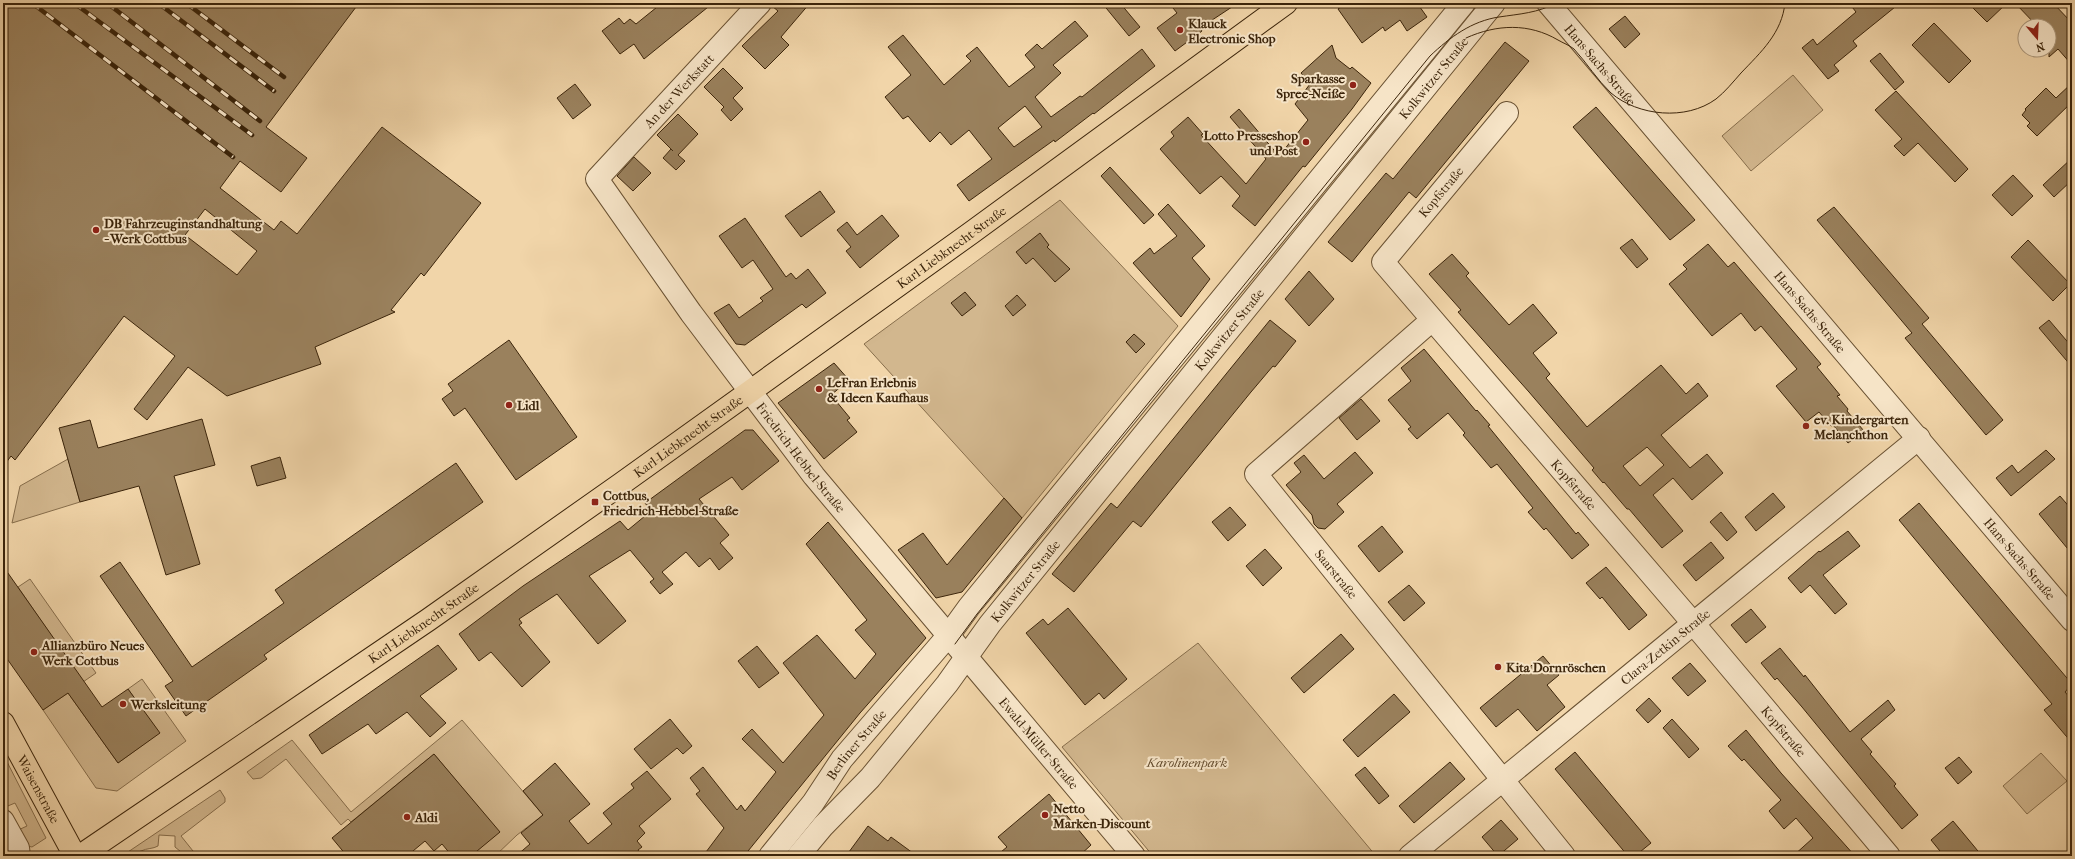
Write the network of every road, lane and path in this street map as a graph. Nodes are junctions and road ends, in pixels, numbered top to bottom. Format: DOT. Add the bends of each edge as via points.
graph roads {
  1 [pos="760,3"];
  2 [pos="1286,3"];
  3 [pos="1464,3"];
  4 [pos="1494,3"];
  5 [pos="1548,3"];
  6 [pos="1507,113"];
  7 [pos="597,179"];
  8 [pos="1432,320"];
  9 [pos="750,392"];
  10 [pos="1919,438"];
  11 [pos="2072,620"];
  12 [pos="1693,623"];
  13 [pos="958,648"];
  14 [pos="3,722"];
  15 [pos="1502,780"];
  16 [pos="3,820"];
  17 [pos="19,856"];
  18 [pos="75,856"];
  19 [pos="80,856"];
  20 [pos="770,856"];
  21 [pos="798,856"];
  22 [pos="1134,856"];
  23 [pos="1410,856"];
  24 [pos="1564,856"];
  25 [pos="1889,856"];
  1 -- 7 [label="street, An der Werkstatt"];
  2 -- 9 [label="main road, Karl-Liebknecht-Straße"];
  3 -- 13 [label="street, Kolkwitzer Straße" via="969,607"];
  4 -- 13 [label="street, Kolkwitzer Straße" via="990,624"];
  5 -- 10 [label="street, Hans-Sachs-Straße"];
  6 -- 8 [label="street, Kopfstraße" via="1383,262"];
  7 -- 9 [label="street, Friedrich-Hebbel-Straße"];
  8 -- 12 [label="street, Kopfstraße"];
  8 -- 15 [label="street, Saarstraße" via="1256,474"];
  9 -- 13 [label="street, Friedrich-Hebbel-Straße" via="814,476"];
  9 -- 19 [label="main road, Karl-Liebknecht-Straße" via="428,620"];
  10 -- 11 [label="street, Hans-Sachs-Straße"];
  10 -- 12 [label="street, Clara-Zetkin-Straße"];
  12 -- 15 [label="street, Clara-Zetkin-Straße"];
  12 -- 25 [label="street, Kopfstraße"];
  13 -- 20 [label="street, Berliner Straße" via="842,759 813,802"];
  13 -- 21 [label="street" via="870,778"];
  13 -- 22 [label="street, Ewald-Müller-Straße"];
  14 -- 18 [label="main road, Waisenstraße"];
  15 -- 23 [label="street, Clara-Zetkin-Straße"];
  15 -- 24 [label="street, Saarstraße"];
  16 -- 17 [label="street" via="18,848"];
}
